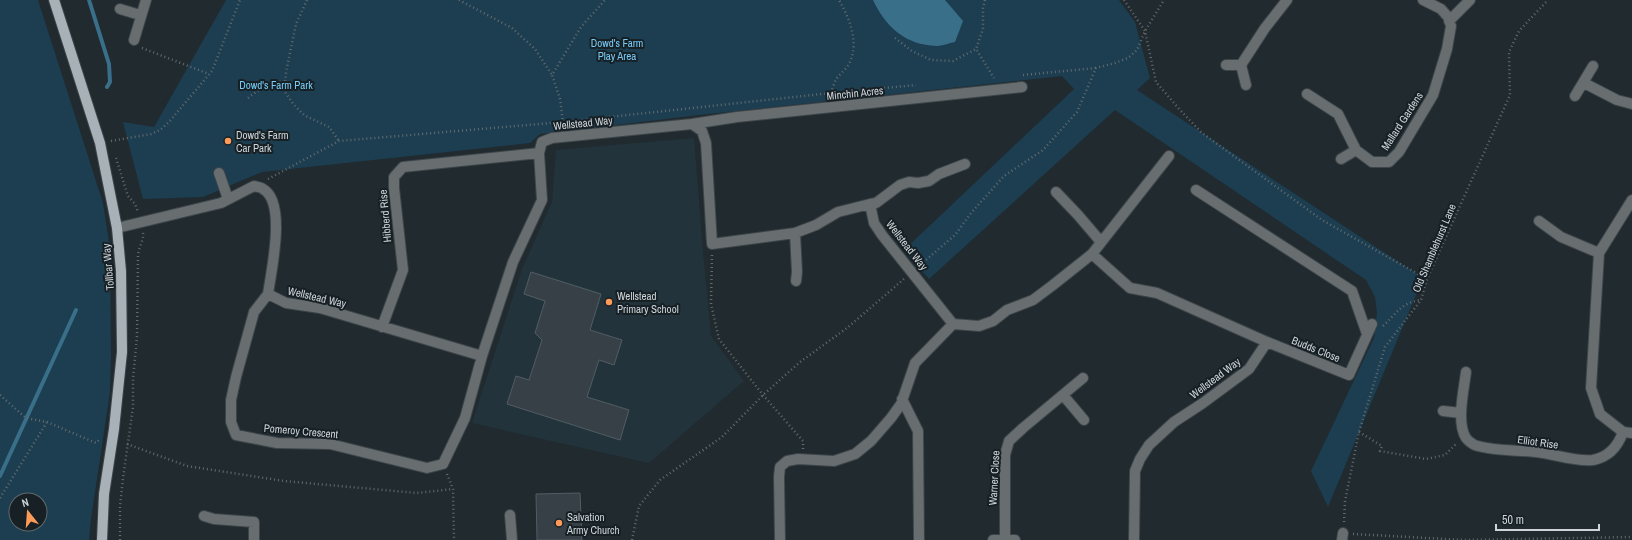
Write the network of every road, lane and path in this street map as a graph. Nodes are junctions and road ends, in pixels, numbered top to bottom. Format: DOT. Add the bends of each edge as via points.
graph roads {
  1 [pos="54,0"];
  2 [pos="146,0"];
  3 [pos="240,0"];
  4 [pos="307,0"];
  5 [pos="459,0"];
  6 [pos="605,0"];
  7 [pos="839,0"];
  8 [pos="985,0"];
  9 [pos="1124,0"];
  10 [pos="1164,0"];
  11 [pos="1287,0"];
  12 [pos="1423,0"];
  13 [pos="1470,0"];
  14 [pos="1548,0"];
  15 [pos="120,9"];
  16 [pos="140,15"];
  17 [pos="1449,20"];
  18 [pos="1145,31"];
  19 [pos="895,38"];
  20 [pos="134,40"];
  21 [pos="976,49"];
  22 [pos="1226,65"];
  23 [pos="1241,65"];
  24 [pos="1593,66"];
  25 [pos="1096,68"];
  26 [pos="209,74"];
  27 [pos="552,75"];
  28 [pos="1022,75"];
  29 [pos="1001,77"];
  30 [pos="994,78"];
  31 [pos="986,79"];
  32 [pos="285,81"];
  33 [pos="1584,83"];
  34 [pos="922,84"];
  35 [pos="1246,86"];
  36 [pos="1022,87"];
  37 [pos="831,93"];
  38 [pos="1307,94"];
  39 [pos="1575,96"];
  40 [pos="248,98"];
  41 [pos="1632,104"];
  42 [pos="563,122"];
  43 [pos="692,124"];
  44 [pos="564,136"];
  45 [pos="339,141"];
  46 [pos="100,143"];
  47 [pos="1356,150"];
  48 [pos="539,153"];
  49 [pos="1169,156"];
  50 [pos="1341,159"];
  51 [pos="964,164"];
  52 [pos="218,173"];
  53 [pos="254,186"];
  54 [pos="1196,190"];
  55 [pos="1056,192"];
  56 [pos="228,199"];
  57 [pos="1632,200"];
  58 [pos="870,204"];
  59 [pos="1539,221"];
  60 [pos="116,228"];
  61 [pos="795,233"];
  62 [pos="1101,242"];
  63 [pos="712,244"];
  64 [pos="1599,253"];
  65 [pos="1092,254"];
  66 [pos="912,272"];
  67 [pos="1427,279"];
  68 [pos="796,280"];
  69 [pos="268,294"];
  70 [pos="1421,300"];
  71 [pos="953,324"];
  72 [pos="382,327"];
  73 [pos="1370,329"];
  74 [pos="1267,342"];
  75 [pos="482,356"];
  76 [pos="1466,372"];
  77 [pos="1083,378"];
  78 [pos="0,395"];
  79 [pos="763,395"];
  80 [pos="1063,395"];
  81 [pos="902,399"];
  82 [pos="1443,411"];
  83 [pos="1461,413"];
  84 [pos="1084,420"];
  85 [pos="47,422"];
  86 [pos="114,428"];
  87 [pos="1359,432"];
  88 [pos="1627,432"];
  89 [pos="1464,434"];
  90 [pos="443,464"];
  91 [pos="453,489"];
  92 [pos="0,498"];
  93 [pos="510,515"];
  94 [pos="204,516"];
  95 [pos="1342,537"];
  96 [pos="1632,537"];
  97 [pos="102,540"];
  98 [pos="254,540"];
  99 [pos="454,540"];
  100 [pos="512,540"];
  101 [pos="632,540"];
  102 [pos="780,540"];
  103 [pos="919,540"];
  104 [pos="993,540"];
  105 [pos="1010,540"];
  106 [pos="1134,540"];
  1 -- 46 [label="main road, Tollbar Way"];
  2 -- 16 [label="street"];
  3 -- 26 [label="path"];
  4 -- 32 [label="path" via="296,24"];
  5 -- 27 [label="path" via="512,28 535,49"];
  6 -- 27 [label="path" via="581,27"];
  7 -- 37 [label="path" via="848,15 854,41 852,57 847,68 836,79"];
  8 -- 21 [label="path" via="984,29"];
  9 -- 18 [label="path"];
  10 -- 18 [label="path"];
  11 -- 23 [label="street"];
  12 -- 17 [label="street" via="1440,9"];
  13 -- 17 [label="street"];
  14 -- 67 [label="path, Old Shamblehurst Lane" via="1519,30 1508,52 1510,95"];
  15 -- 16 [label="street"];
  16 -- 20 [label="street"];
  17 -- 47 [label="street, Mallard Gardens" via="1451,26 1447,49 1433,95 1399,152 1389,162 1372,162"];
  18 -- 25 [label="path" via="1137,50 1128,58"];
  18 -- 67 [label="path" via="1156,82 1202,133 1322,220"];
  19 -- 21 [label="path" via="912,51 931,60 953,61"];
  20 -- 26 [label="path" via="140,47"];
  21 -- 30 [label="path"];
  22 -- 23 [label="street"];
  23 -- 35 [label="street"];
  24 -- 33 [label="street"];
  25 -- 28 [label="path"];
  25 -- 66 [label="path" via="1077,112 1043,150 1004,176 955,235"];
  26 -- 46 [label="path" via="160,130 151,134"];
  27 -- 42 [label="path" via="560,99"];
  29 -- 30 [label="path"];
  30 -- 31 [label="path"];
  32 -- 40 [label="path" via="264,88"];
  32 -- 45 [label="path" via="285,92 294,105 304,116 329,127"];
  33 -- 39 [label="street"];
  33 -- 41 [label="street" via="1617,100"];
  34 -- 37 [label="path"];
  36 -- 43 [label="street, Minchin Acres"];
  37 -- 42 [label="path"];
  38 -- 47 [label="street, Mallard Gardens" via="1338,114"];
  42 -- 44 [label="path"];
  42 -- 45 [label="path"];
  43 -- 44 [label="street, Wellstead Way"];
  43 -- 63 [label="street" via="702,131 706,143"];
  44 -- 48 [label="street, Wellstead Way" via="542,142"];
  45 -- 53 [label="path"];
  46 -- 60 [label="main road, Tollbar Way"];
  47 -- 50 [label="street"];
  48 -- 72 [label="street, Hibberd Rise" via="403,167 394,176 402,270"];
  48 -- 75 [label="street" via="542,200 513,262"];
  49 -- 62 [label="street"];
  51 -- 58 [label="street" via="929,181 900,185 876,203"];
  52 -- 56 [label="street"];
  53 -- 56 [label="street"];
  53 -- 69 [label="street" via="264,189 275,210 277,230"];
  54 -- 73 [label="street" via="1352,291"];
  55 -- 62 [label="street"];
  56 -- 60 [label="street"];
  57 -- 64 [label="street, Elliot Rise"];
  58 -- 61 [label="street" via="838,212 816,225"];
  58 -- 66 [label="street, Wellstead Way" via="874,223"];
  59 -- 64 [label="street" via="1559,242"];
  60 -- 86 [label="main road, Tollbar Way" via="121,271 122,352"];
  61 -- 63 [label="street"];
  61 -- 68 [label="street"];
  62 -- 65 [label="street"];
  63 -- 79 [label="path" via="711,304 719,339"];
  64 -- 88 [label="street, Elliot Rise" via="1591,388 1600,414"];
  65 -- 71 [label="street" via="1033,300 1007,310 993,321 979,326"];
  65 -- 74 [label="street" via="1130,288 1157,293"];
  66 -- 71 [label="street, Wellstead Way"];
  66 -- 79 [label="path"];
  67 -- 70 [label="path, Old Shamblehurst Lane"];
  69 -- 72 [label="street, Wellstead Way" via="286,303 320,308"];
  69 -- 90 [label="street, Pomeroy Crescent" via="254,312 236,377 230,422 236,435 277,443 330,444 427,468"];
  70 -- 73 [label="path" via="1409,302 1376,332"];
  70 -- 87 [label="path, Old Shamblehurst Lane" via="1385,347"];
  71 -- 81 [label="street" via="914,363"];
  72 -- 75 [label="street, Wellstead Way"];
  73 -- 74 [label="street, Budds Close" via="1349,375"];
  74 -- 106 [label="street, Wellstead Way" via="1249,369 1174,422 1149,445 1136,471"];
  75 -- 90 [label="street" via="465,418"];
  76 -- 83 [label="street"];
  77 -- 80 [label="street, Warner Close"];
  78 -- 85 [label="path" via="26,418"];
  79 -- 101 [label="path" via="722,437 660,480 639,506"];
  80 -- 84 [label="street"];
  80 -- 105 [label="street, Warner Close" via="1009,441 1005,455"];
  81 -- 102 [label="street" via="891,418 871,441 855,454 834,461 798,459 787,461 780,466"];
  81 -- 103 [label="street" via="918,431"];
  82 -- 83 [label="street"];
  83 -- 89 [label="street"];
  85 -- 86 [label="path" via="96,443"];
  85 -- 92 [label="path"];
  86 -- 91 [label="path" via="127,445 187,466 284,481 417,493"];
  86 -- 97 [label="main road, Tollbar Way" via="104,494"];
  87 -- 89 [label="path" via="1382,446 1380,451 1426,459 1445,455"];
  87 -- 95 [label="path, Old Shamblehurst Lane" via="1345,501"];
  88 -- 89 [label="street, Elliot Rise" via="1609,454 1594,460 1573,460 1538,452 1477,446 1466,439"];
  90 -- 91 [label="path"];
  91 -- 99 [label="path"];
  93 -- 100 [label="street"];
  94 -- 98 [label="street" via="254,522"];
  95 -- 96 [label="path" via="1464,540"];
  104 -- 105 [label="street"];
}
